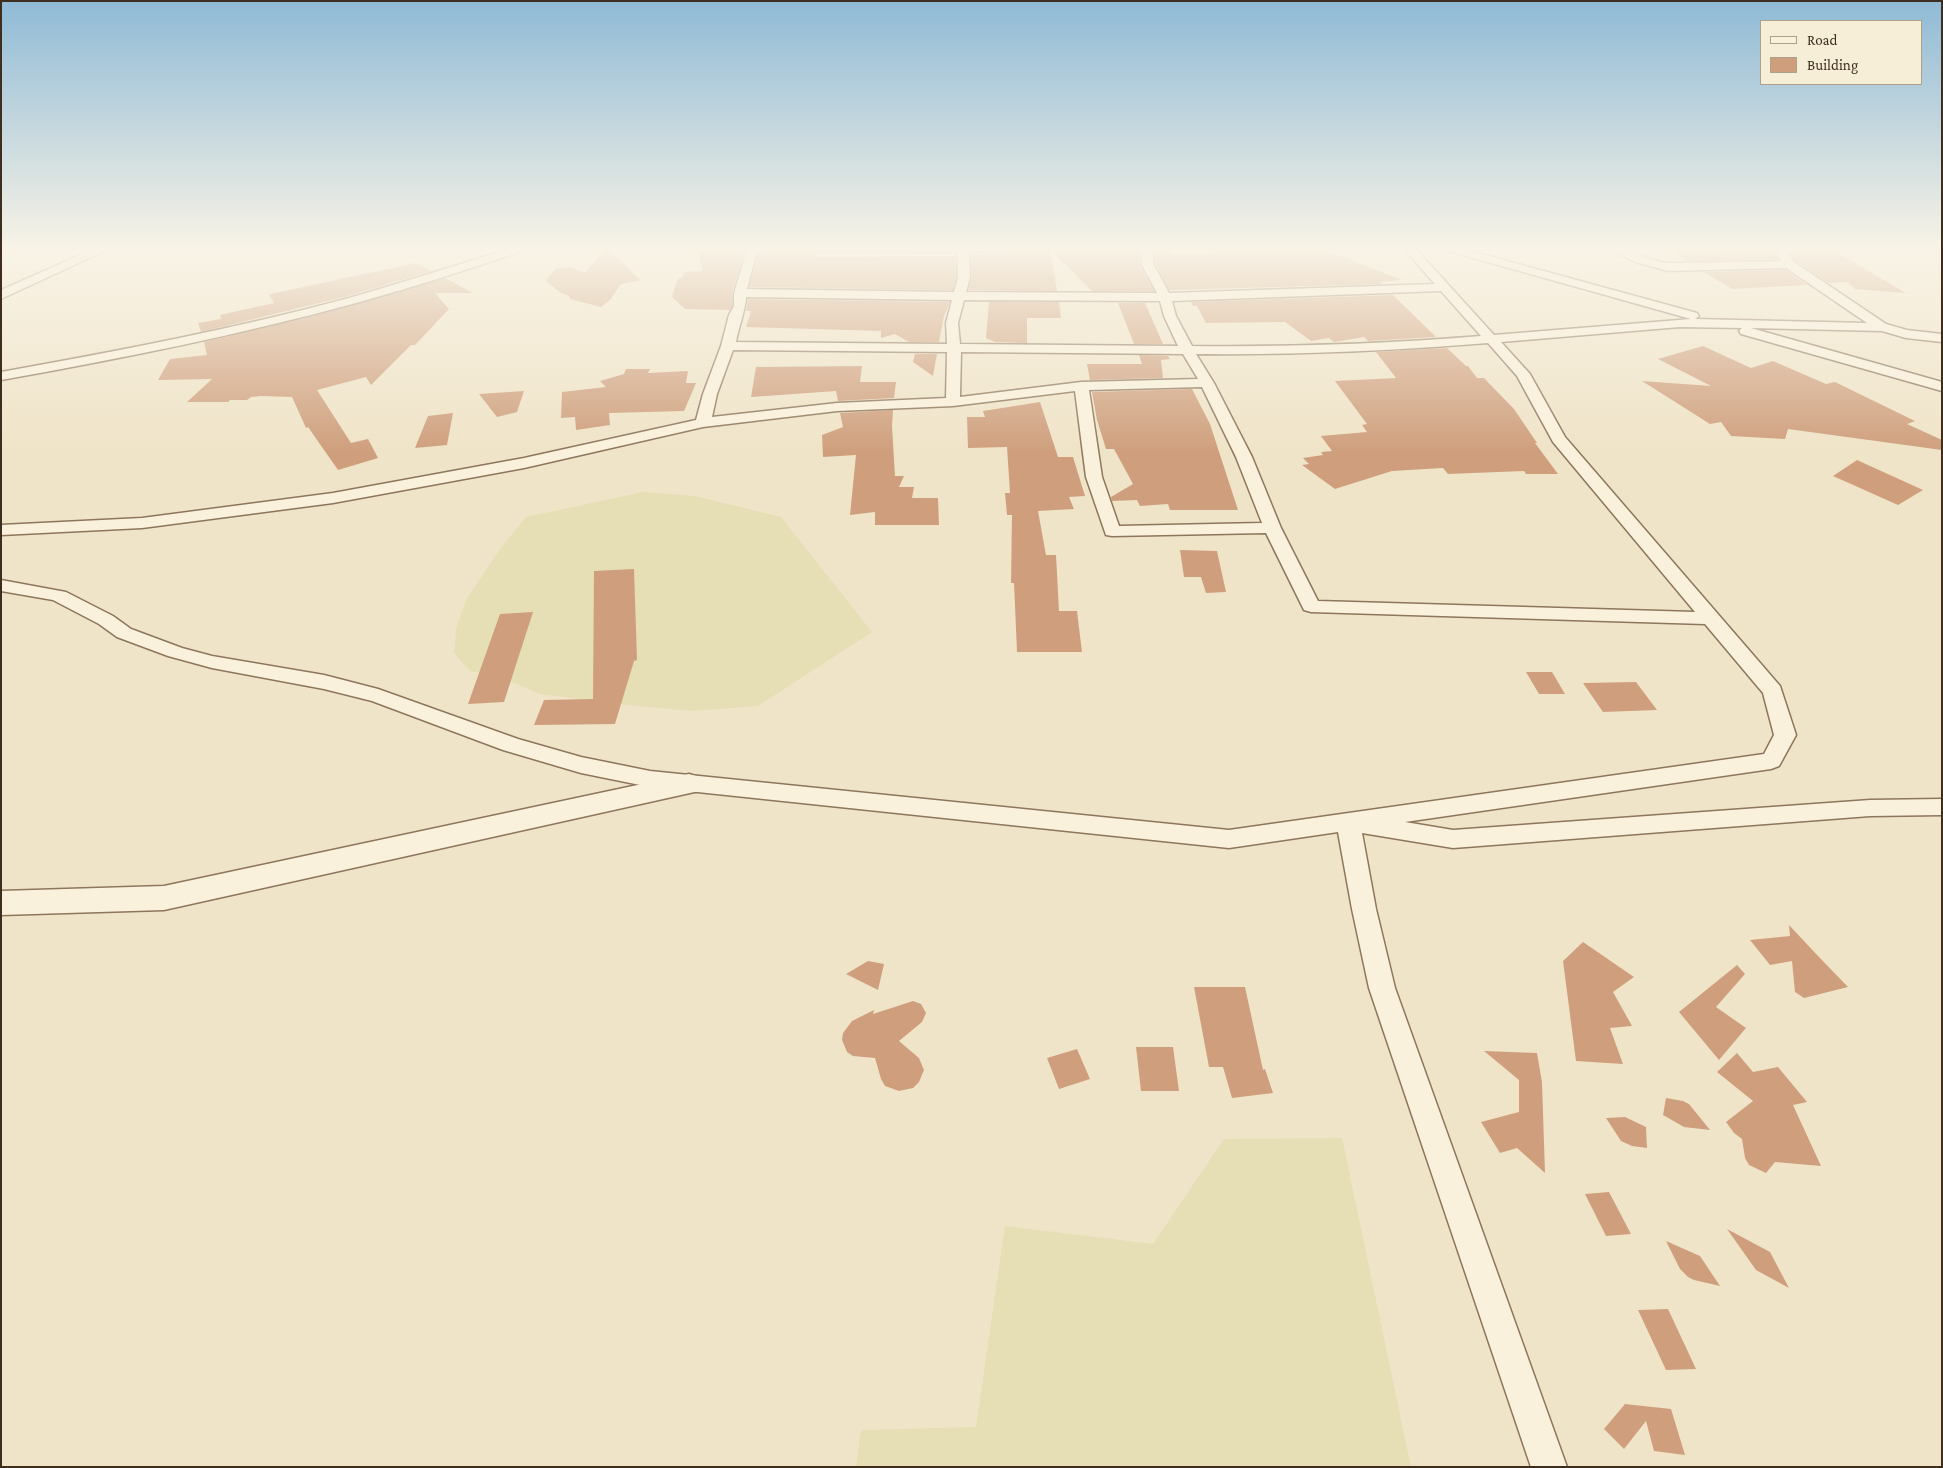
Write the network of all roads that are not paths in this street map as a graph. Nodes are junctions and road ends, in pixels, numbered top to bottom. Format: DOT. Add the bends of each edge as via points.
graph roads {
  1 [pos="293,316"];
  2 [pos="735,316"];
  3 [pos="954,316"];
  4 [pos="1170,316"];
  5 [pos="1470,316"];
  6 [pos="1691,316"];
  7 [pos="1865,316"];
  8 [pos="1720,323"];
  9 [pos="1883,328"];
  10 [pos="1490,338"];
  11 [pos="1942,338"];
  12 [pos="728,346"];
  13 [pos="954,349"];
  14 [pos="1187,350"];
  15 [pos="1,376"];
  16 [pos="1207,383"];
  17 [pos="1081,386"];
  18 [pos="1942,387"];
  19 [pos="953,402"];
  20 [pos="703,423"];
  21 [pos="1272,528"];
  22 [pos="1,530"];
  23 [pos="1,585"];
  24 [pos="1711,618"];
  25 [pos="689,784"];
  26 [pos="1942,807"];
  27 [pos="1348,822"];
  28 [pos="1,903"];
  29 [pos="1549,1467"];
  1 -- 15 [label="street"];
  2 -- 12 [label="street"];
  3 -- 13 [label="street"];
  4 -- 14 [label="street"];
  5 -- 10 [label="street"];
  6 -- 8 [label="street"];
  7 -- 9 [label="street"];
  8 -- 9 [label="street"];
  8 -- 10 [label="street" via="1680,322"];
  8 -- 18 [label="street"];
  9 -- 11 [label="street"];
  10 -- 14 [label="street" via="1405,346"];
  10 -- 24 [label="street" via="1523,374 1558,439"];
  12 -- 13 [label="street"];
  12 -- 20 [label="street"];
  13 -- 14 [label="street"];
  13 -- 19 [label="street"];
  14 -- 16 [label="street"];
  16 -- 17 [label="street"];
  16 -- 21 [label="street" via="1244,457"];
  17 -- 19 [label="street"];
  17 -- 21 [label="street" via="1094,477 1112,531"];
  19 -- 20 [label="street" via="837,407"];
  20 -- 22 [label="street" via="524,463 333,498 142,523"];
  21 -- 24 [label="street" via="1311,606"];
  23 -- 25 [label="street" via="59,596 124,633 175,652 378,696 511,745 581,765"];
  24 -- 27 [label="street" via="1774,691 1785,735 1771,761"];
  25 -- 27 [label="street" via="1229,839"];
  25 -- 28 [label="street" via="164,898"];
  26 -- 27 [label="street" via="1870,808 1453,839"];
  27 -- 29 [label="street" via="1382,988"];
}
